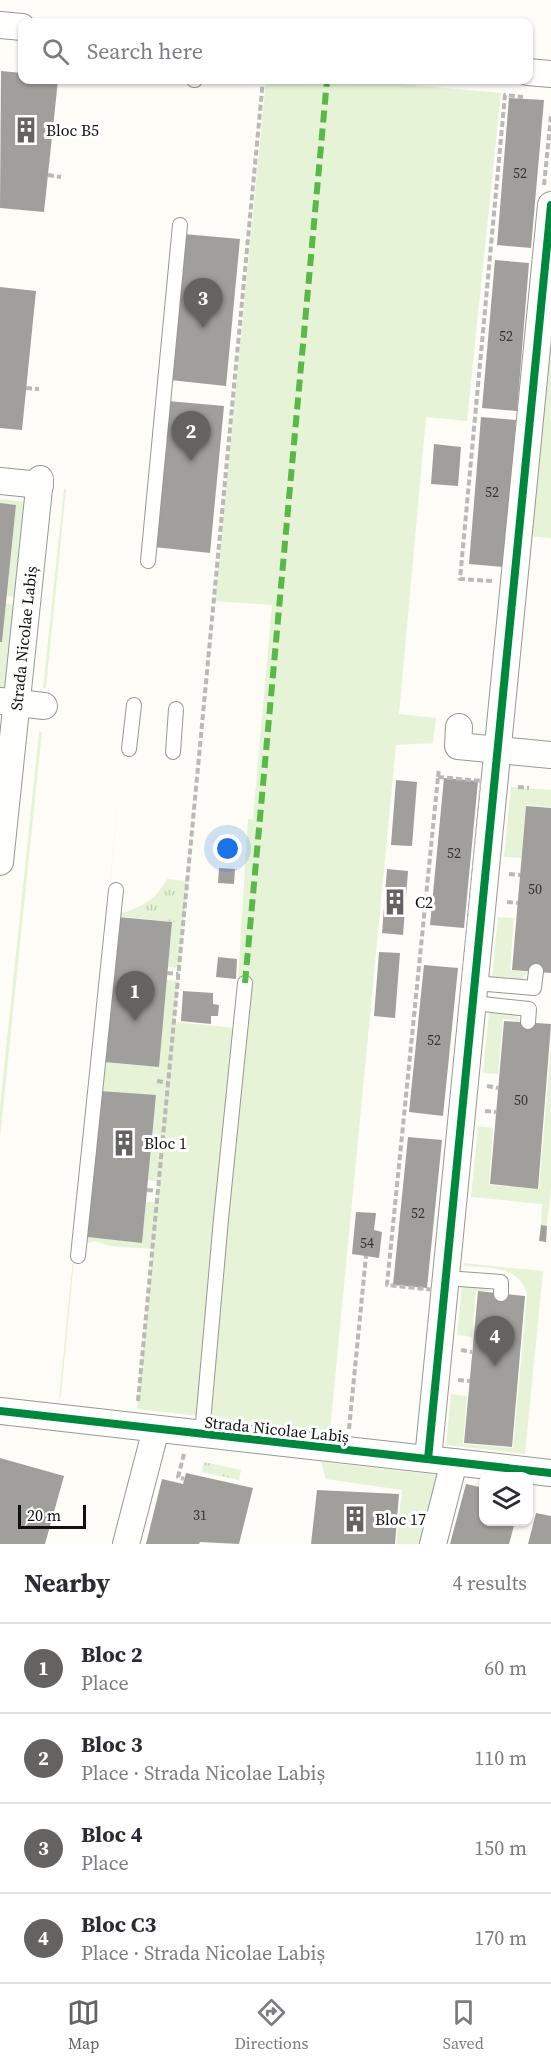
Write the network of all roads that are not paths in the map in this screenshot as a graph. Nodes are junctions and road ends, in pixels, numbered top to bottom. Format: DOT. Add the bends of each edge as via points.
graph roads {
  1 [pos="0,25"];
  2 [pos="18,27"];
  3 [pos="533,72"];
  4 [pos="551,74"];
  5 [pos="551,205"];
  6 [pos="180,225"];
  7 [pos="0,481"];
  8 [pos="148,561"];
  9 [pos="8,702"];
  10 [pos="134,705"];
  11 [pos="44,706"];
  12 [pos="176,709"];
  13 [pos="459,727"];
  14 [pos="129,749"];
  15 [pos="497,750"];
  16 [pos="173,752"];
  17 [pos="551,755"];
  18 [pos="0,862"];
  19 [pos="116,890"];
  20 [pos="536,971"];
  21 [pos="245,983"];
  22 [pos="474,993"];
  23 [pos="528,1023"];
  24 [pos="78,1256"];
  25 [pos="446,1278"];
  26 [pos="501,1294"];
  27 [pos="0,1412"];
  28 [pos="156,1429"];
  29 [pos="202,1434"];
  30 [pos="428,1459"];
  31 [pos="454,1462"];
  32 [pos="551,1473"];
  33 [pos="126,1544"];
  34 [pos="433,1544"];
  1 -- 2 [label="street"];
  3 -- 4 [label="street"];
  5 -- 15 [label="street"];
  6 -- 8 [label="lane"];
  7 -- 9 [label="street, Strada Nicolae Labiș" via="40,482"];
  9 -- 11 [label="street"];
  9 -- 18 [label="street, Strada Nicolae Labiș"];
  10 -- 14 [label="lane"];
  12 -- 16 [label="lane"];
  13 -- 15 [label="street" via="458,746"];
  15 -- 17 [label="street"];
  15 -- 22 [label="street"];
  19 -- 24 [label="lane"];
  20 -- 22 [label="lane" via="534,988"];
  21 -- 29 [label="lane"];
  22 -- 23 [label="lane" via="529,1009"];
  22 -- 25 [label="street"];
  25 -- 26 [label="lane" via="501,1282"];
  25 -- 30 [label="street"];
  27 -- 28 [label="street, Strada Nicolae Labiș" via="107,1415"];
  28 -- 29 [label="street, Strada Nicolae Labiș"];
  28 -- 33 [label="street"];
  29 -- 30 [label="street, Strada Nicolae Labiș"];
  30 -- 31 [label="street, Strada Nicolae Labiș"];
  31 -- 32 [label="street, Strada Nicolae Labiș"];
  31 -- 34 [label="street"];
}
